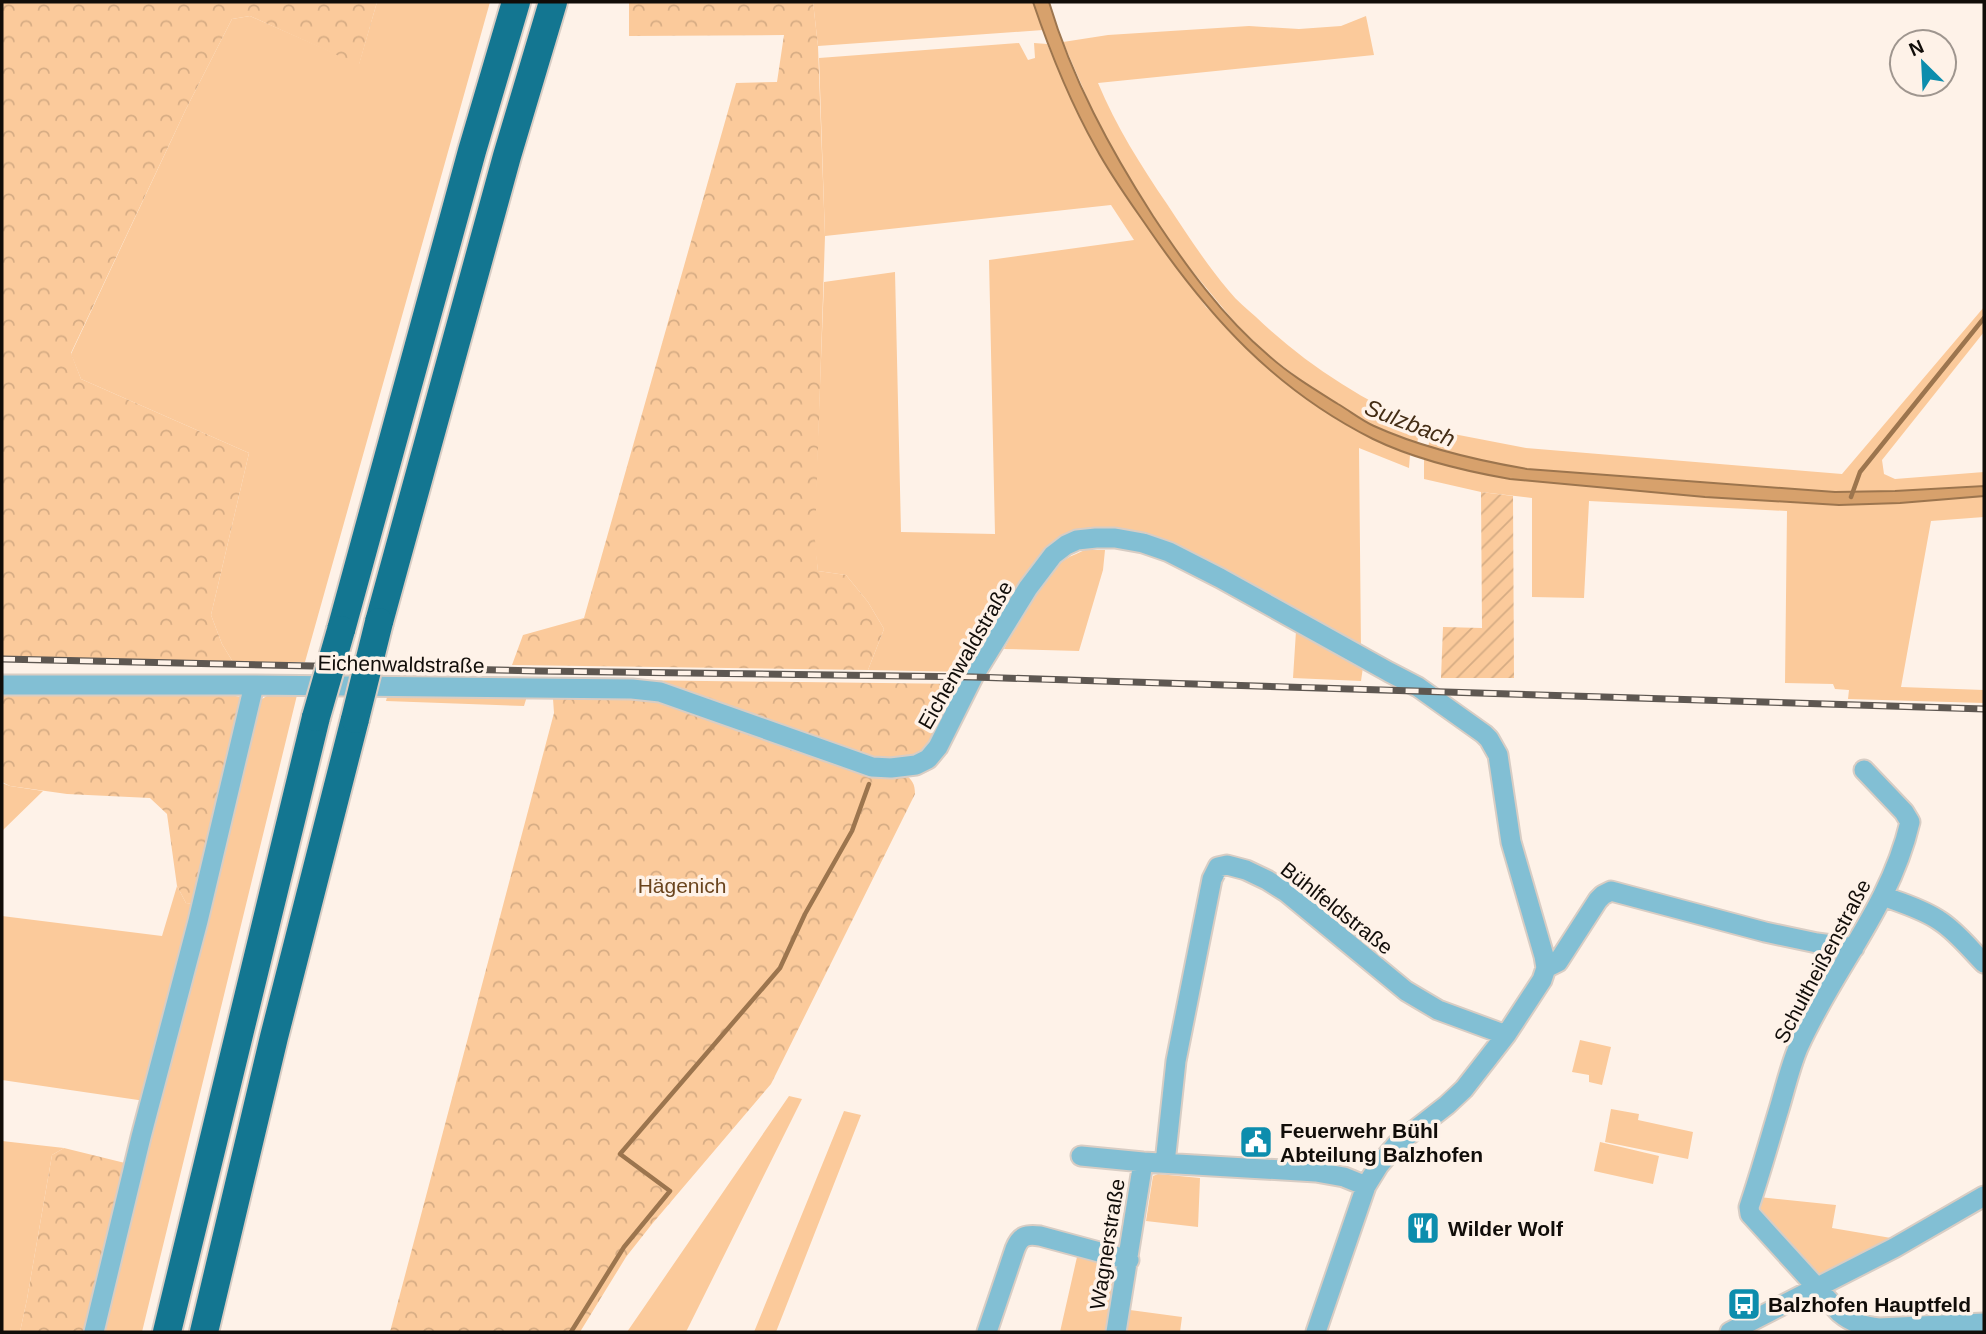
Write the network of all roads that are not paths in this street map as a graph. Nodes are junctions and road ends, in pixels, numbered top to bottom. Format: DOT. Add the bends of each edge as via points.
graph roads {
  1 [pos="516,2"];
  2 [pos="553,2"];
  3 [pos="2,685"];
  4 [pos="254,685"];
  5 [pos="1864,770"];
  6 [pos="1884,896"];
  7 [pos="1854,948"];
  8 [pos="1984,963"];
  9 [pos="1546,968"];
  10 [pos="1506,1035"];
  11 [pos="1081,1156"];
  12 [pos="1143,1162"];
  13 [pos="1165,1163"];
  14 [pos="1366,1186"];
  15 [pos="1984,1196"];
  16 [pos="1129,1260"];
  17 [pos="1818,1288"];
  18 [pos="1984,1323"];
  19 [pos="94,1332"];
  20 [pos="167,1332"];
  21 [pos="204,1332"];
  22 [pos="987,1332"];
  23 [pos="1116,1332"];
  24 [pos="1317,1332"];
  25 [pos="1730,1332"];
  1 -- 20 [label="highway, bridge" via="316,717"];
  2 -- 21 [label="highway, bridge" via="379,622"];
  3 -- 4 [label="street, Eichenwaldstraße"];
  4 -- 9 [label="street, Eichenwaldstraße" via="660,692 872,767 907,767 928,759 938,747 973,677 1052,555 1077,540 1115,538 1143,543 1220,578 1418,687 1489,739 1498,755 1511,842"];
  4 -- 19 [label="street"];
  5 -- 6 [label="street, Schultheißenstraße" via="1910,822"];
  6 -- 7 [label="street, Schultheißenstraße"];
  6 -- 8 [label="street" via="1939,920"];
  7 -- 9 [label="street" via="1765,932 1611,891 1598,900 1558,962"];
  7 -- 17 [label="street, Schultheißenstraße" via="1798,1048 1749,1207 1753,1220"];
  9 -- 10 [label="street"];
  10 -- 13 [label="street, Bühlfeldstraße" via="1424,1003 1277,886 1246,870 1217,867 1176,1061"];
  10 -- 14 [label="street" via="1464,1089 1397,1144"];
  11 -- 12 [label="street"];
  12 -- 13 [label="street"];
  12 -- 16 [label="street, Wagnerstraße"];
  13 -- 14 [label="street" via="1323,1173"];
  14 -- 24 [label="street"];
  15 -- 17 [label="street"];
  16 -- 22 [label="street" via="1027,1234 1015,1249"];
  16 -- 23 [label="street, Wagnerstraße"];
  17 -- 18 [label="street, Schultheißenstraße" via="1850,1321 1864,1326"];
  17 -- 25 [label="street"];
}
